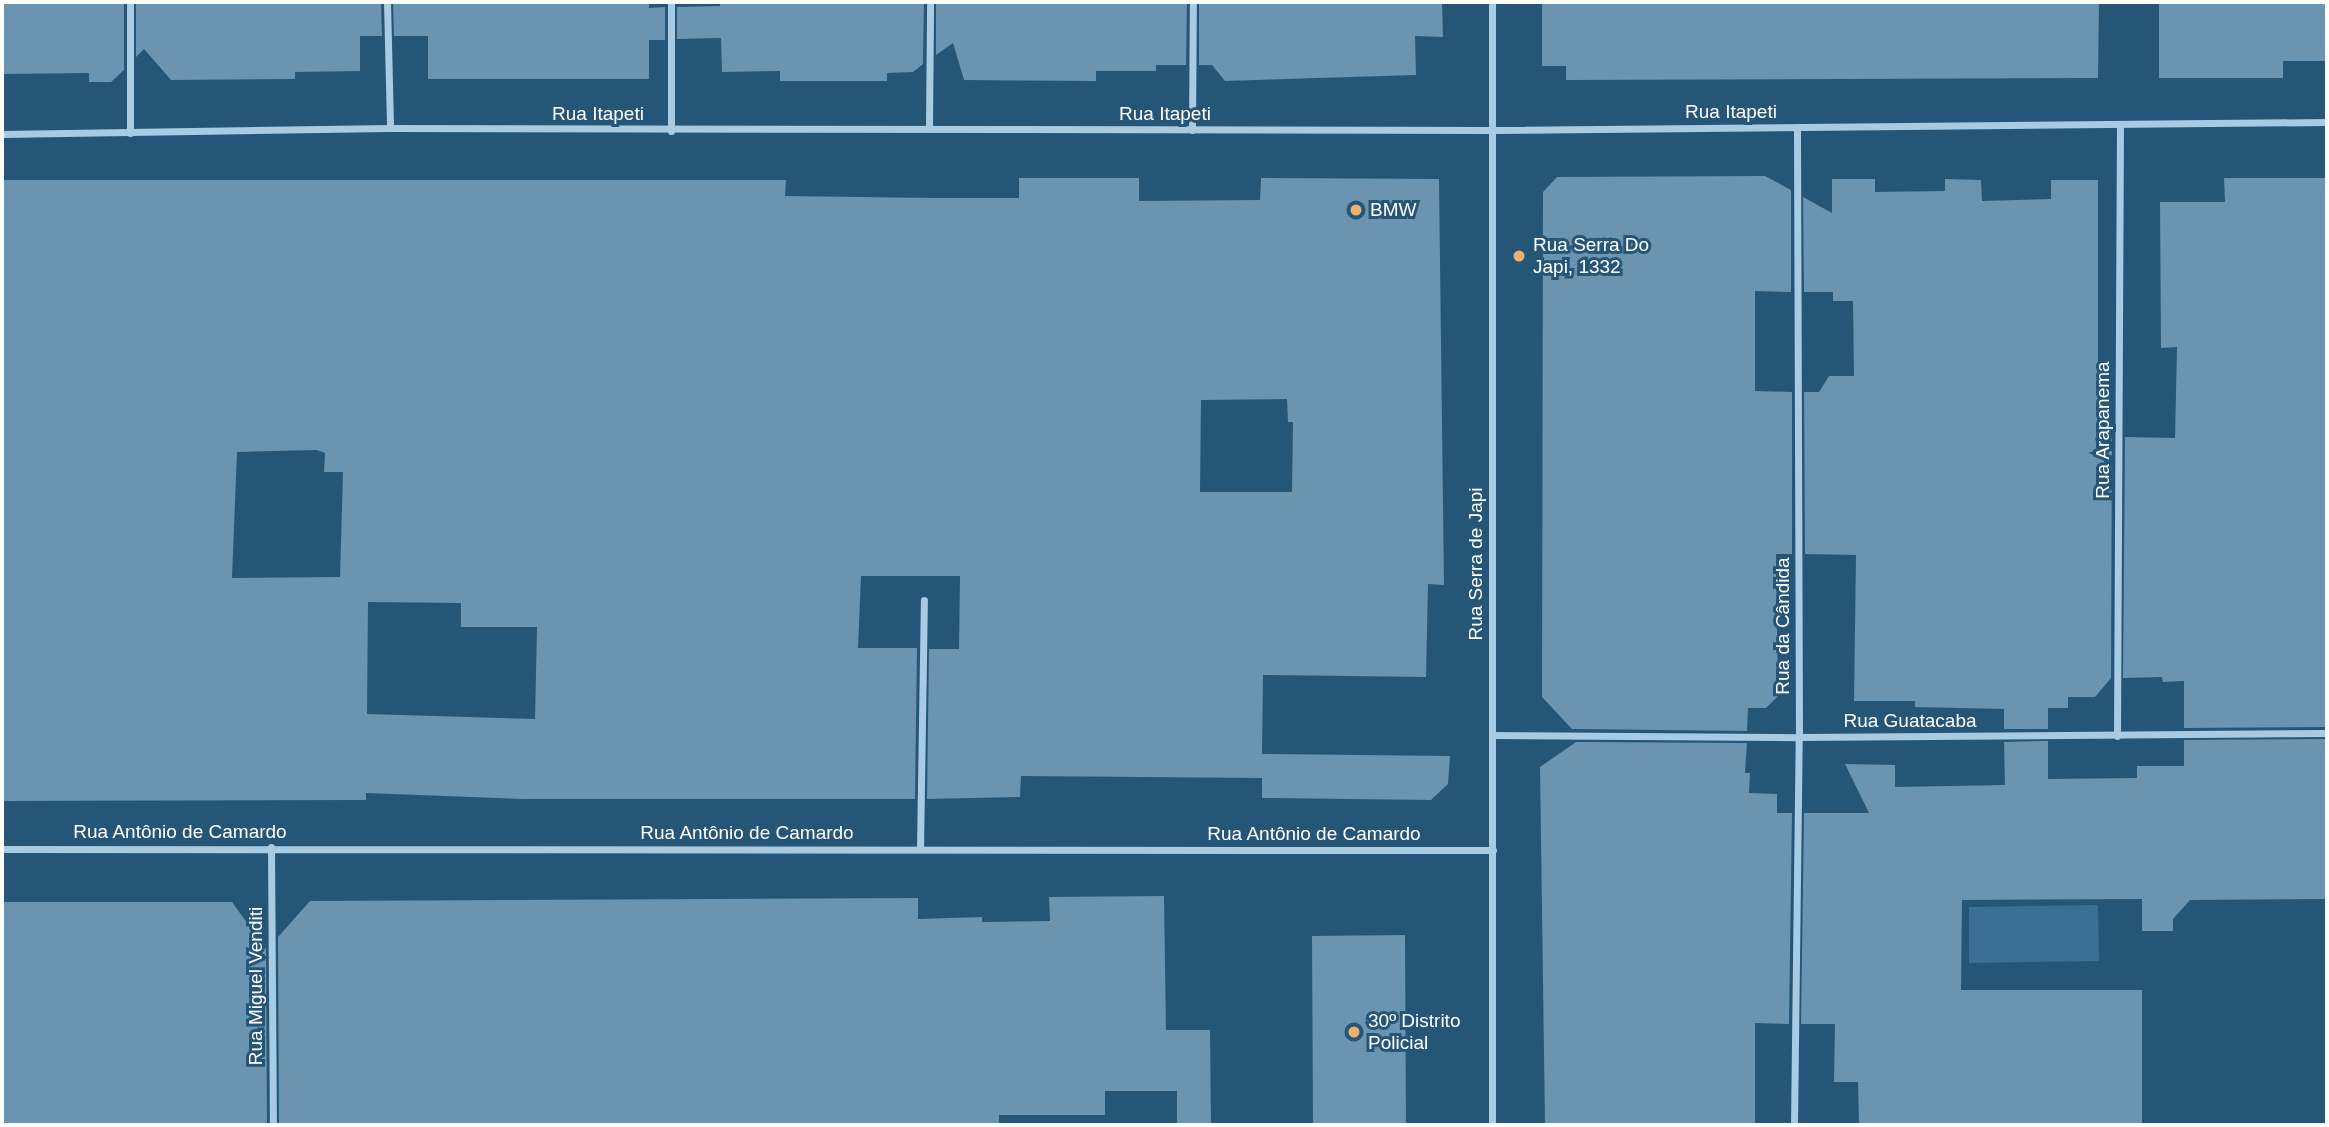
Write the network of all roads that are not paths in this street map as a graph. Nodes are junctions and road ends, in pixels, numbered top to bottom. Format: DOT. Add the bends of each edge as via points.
graph roads {
  1 [pos="130,2"];
  2 [pos="387,2"];
  3 [pos="671,2"];
  4 [pos="930,2"];
  5 [pos="1193,2"];
  6 [pos="1492,2"];
  7 [pos="2327,122"];
  8 [pos="2120,124"];
  9 [pos="929,127"];
  10 [pos="1797,127"];
  11 [pos="390,128"];
  12 [pos="1192,130"];
  13 [pos="1492,130"];
  14 [pos="671,131"];
  15 [pos="130,133"];
  16 [pos="2,134"];
  17 [pos="924,600"];
  18 [pos="2327,733"];
  19 [pos="1492,735"];
  20 [pos="2118,736"];
  21 [pos="1799,737"];
  22 [pos="271,847"];
  23 [pos="2,849"];
  24 [pos="920,849"];
  25 [pos="1493,850"];
  26 [pos="273,1125"];
  27 [pos="1492,1125"];
  28 [pos="1794,1125"];
  1 -- 15 [label="street"];
  2 -- 11 [label="street"];
  3 -- 14 [label="street"];
  4 -- 9 [label="street"];
  5 -- 12 [label="street"];
  6 -- 13 [label="street, Rua Serra de Japi"];
  7 -- 8 [label="street, Rua Itapeti"];
  8 -- 10 [label="street, Rua Itapeti"];
  8 -- 20 [label="street, Rua Arapanema"];
  9 -- 12 [label="street, Rua Itapeti"];
  9 -- 14 [label="street, Rua Itapeti"];
  10 -- 13 [label="street, Rua Itapeti"];
  10 -- 21 [label="street, Rua da Cândida"];
  11 -- 14 [label="street, Rua Itapeti"];
  11 -- 15 [label="street, Rua Itapeti"];
  12 -- 13 [label="street, Rua Itapeti"];
  13 -- 19 [label="street, Rua Serra de Japi"];
  15 -- 16 [label="street, Rua Itapeti"];
  17 -- 24 [label="street"];
  18 -- 20 [label="street, Rua Guatacaba"];
  19 -- 21 [label="street, Rua Guatacaba"];
  19 -- 25 [label="street, Rua Serra de Japi"];
  20 -- 21 [label="street, Rua Guatacaba"];
  21 -- 28 [label="street, Rua da Cândida"];
  22 -- 23 [label="street, Rua Antônio de Camardo"];
  22 -- 24 [label="street, Rua Antônio de Camardo"];
  22 -- 26 [label="street, Rua Miguel Venditi"];
  24 -- 25 [label="street, Rua Antônio de Camardo"];
  25 -- 27 [label="street, Rua Serra de Japi"];
}
